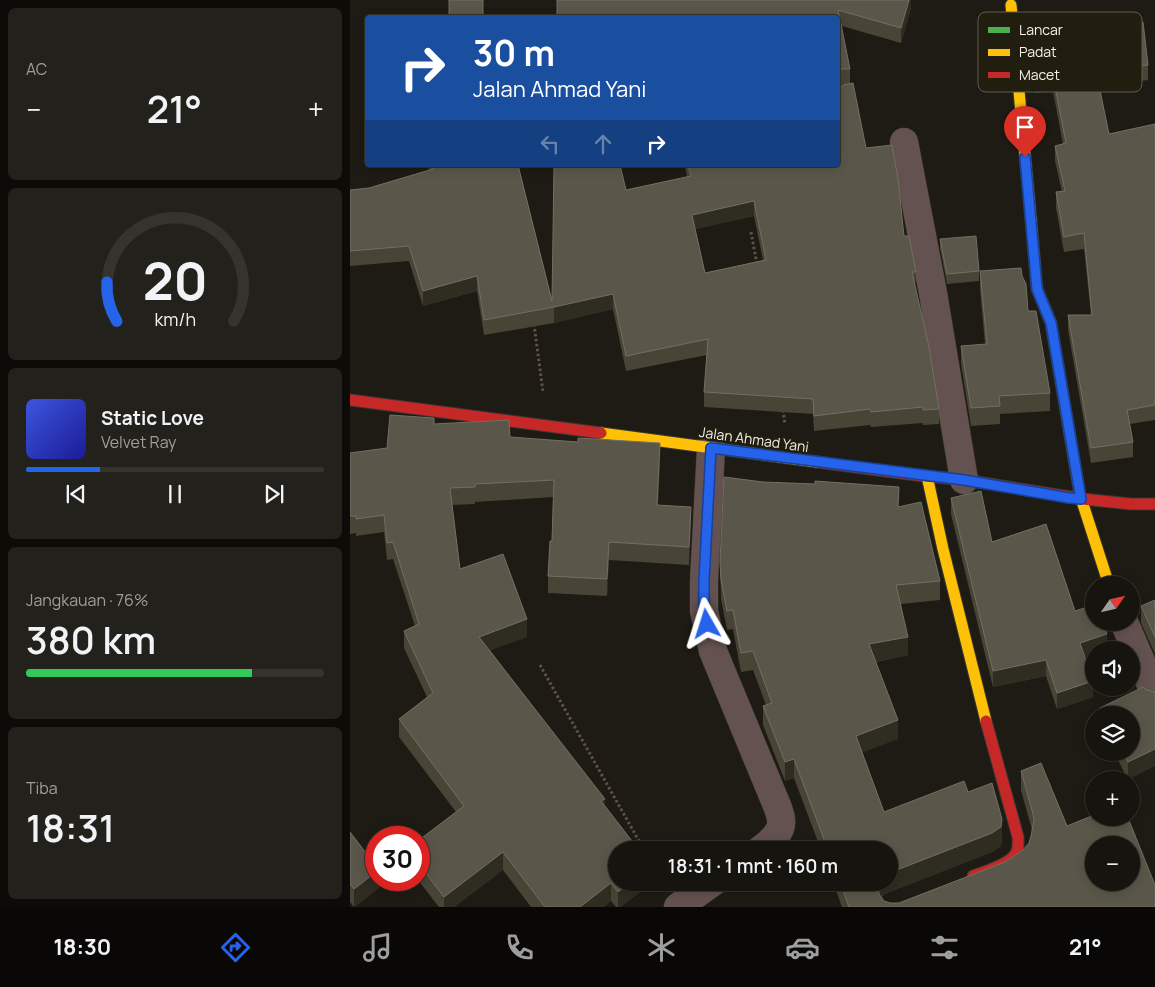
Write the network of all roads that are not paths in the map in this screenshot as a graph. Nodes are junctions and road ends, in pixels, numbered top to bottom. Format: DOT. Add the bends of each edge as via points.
graph roads {
  1 [pos="1011,5"];
  2 [pos="1012,12"];
  3 [pos="1019,92"];
  4 [pos="904,142"];
  5 [pos="350,400"];
  6 [pos="711,448"];
  7 [pos="927,476"];
  8 [pos="964,480"];
  9 [pos="1081,499"];
  10 [pos="1155,504"];
  11 [pos="1106,576"];
  12 [pos="1128,631"];
  13 [pos="1155,694"];
  14 [pos="771,841"];
  15 [pos="967,878"];
  16 [pos="700,891"];
  17 [pos="678,907"];
  1 -- 2 [label="street"];
  3 -- 9 [label="street" via="1037,289 1051,323"];
  4 -- 8 [label="street"];
  5 -- 6 [label="street, Jalan Ahmad Yani"];
  6 -- 7 [label="street, Jalan Ahmad Yani"];
  6 -- 14 [label="street" via="704,611 712,651 778,808 782,822 778,834"];
  7 -- 8 [label="street, Jalan Ahmad Yani"];
  7 -- 15 [label="street" via="984,715 1018,837 1014,856"];
  8 -- 9 [label="street, Jalan Ahmad Yani"];
  9 -- 10 [label="street, Jalan Ahmad Yani"];
  9 -- 11 [label="street"];
  12 -- 13 [label="street"];
  16 -- 17 [label="street"];
}
